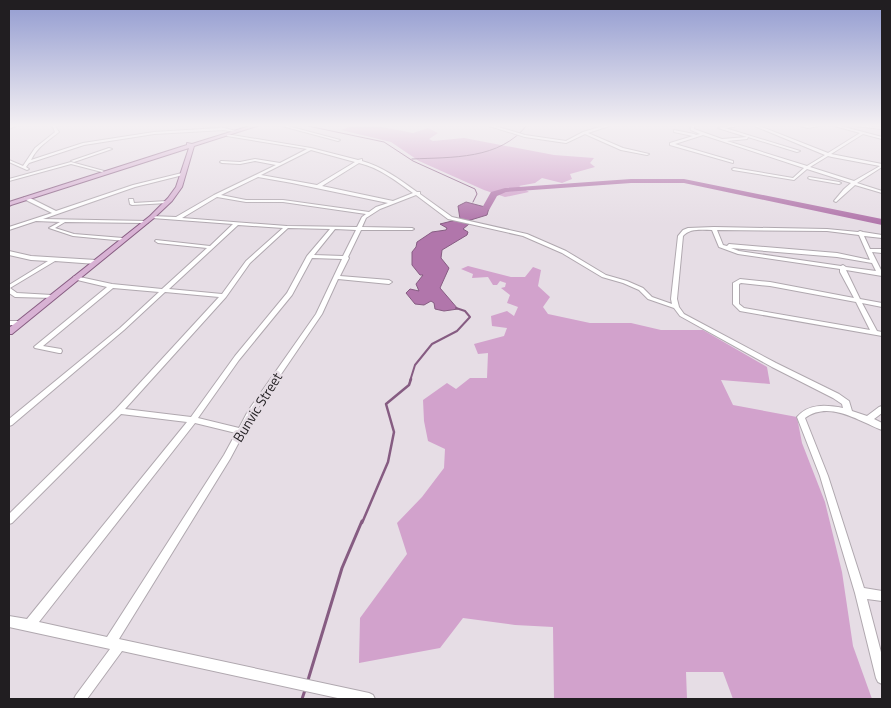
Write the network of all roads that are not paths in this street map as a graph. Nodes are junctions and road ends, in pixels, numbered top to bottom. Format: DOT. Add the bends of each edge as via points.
graph roads {
  1 [pos="30,158"];
  2 [pos="40,158"];
  3 [pos="82,158"];
  4 [pos="144,158"];
  5 [pos="147,158"];
  6 [pos="186,158"];
  7 [pos="293,158"];
  8 [pos="352,158"];
  9 [pos="719,158"];
  10 [pos="773,158"];
  11 [pos="823,158"];
  12 [pos="849,158"];
  13 [pos="361,160"];
  14 [pos="882,160"];
  15 [pos="9,162"];
  16 [pos="28,162"];
  17 [pos="222,162"];
  18 [pos="732,162"];
  19 [pos="15,164"];
  20 [pos="281,164"];
  21 [pos="877,164"];
  22 [pos="60,165"];
  23 [pos="9,166"];
  24 [pos="882,166"];
  25 [pos="24,168"];
  26 [pos="805,169"];
  27 [pos="734,170"];
  28 [pos="102,171"];
  29 [pos="33,173"];
  30 [pos="182,174"];
  31 [pos="258,176"];
  32 [pos="810,178"];
  33 [pos="9,180"];
  34 [pos="856,183"];
  35 [pos="850,184"];
  36 [pos="319,186"];
  37 [pos="882,192"];
  38 [pos="418,193"];
  39 [pos="216,196"];
  40 [pos="26,198"];
  41 [pos="131,200"];
  42 [pos="836,201"];
  43 [pos="167,202"];
  44 [pos="393,202"];
  45 [pos="9,203"];
  46 [pos="54,212"];
  47 [pos="370,212"];
  48 [pos="152,217"];
  49 [pos="32,220"];
  50 [pos="176,220"];
  51 [pos="63,222"];
  52 [pos="146,222"];
  53 [pos="236,224"];
  54 [pos="287,227"];
  55 [pos="334,227"];
  56 [pos="359,228"];
  57 [pos="714,228"];
  58 [pos="9,229"];
  59 [pos="412,229"];
  60 [pos="860,232"];
  61 [pos="882,236"];
  62 [pos="123,240"];
  63 [pos="158,241"];
  64 [pos="721,246"];
  65 [pos="209,247"];
  66 [pos="869,250"];
  67 [pos="882,251"];
  68 [pos="9,253"];
  69 [pos="310,256"];
  70 [pos="346,258"];
  71 [pos="54,259"];
  72 [pos="96,262"];
  73 [pos="875,262"];
  74 [pos="843,267"];
  75 [pos="881,274"];
  76 [pos="337,277"];
  77 [pos="75,278"];
  78 [pos="389,282"];
  79 [pos="112,286"];
  80 [pos="9,288"];
  81 [pos="165,290"];
  82 [pos="224,296"];
  83 [pos="52,297"];
  84 [pos="860,301"];
  85 [pos="882,305"];
  86 [pos="676,307"];
  87 [pos="9,323"];
  88 [pos="20,323"];
  89 [pos="9,332"];
  90 [pos="879,333"];
  91 [pos="59,351"];
  92 [pos="882,409"];
  93 [pos="848,410"];
  94 [pos="119,411"];
  95 [pos="869,419"];
  96 [pos="193,420"];
  97 [pos="9,423"];
  98 [pos="882,427"];
  99 [pos="241,431"];
  100 [pos="9,520"];
  101 [pos="860,593"];
  102 [pos="882,596"];
  103 [pos="9,621"];
  104 [pos="29,625"];
  105 [pos="115,644"];
  106 [pos="882,678"];
  107 [pos="80,699"];
  108 [pos="369,699"];
  1 -- 16 [label="street"];
  2 -- 16 [label="street"];
  3 -- 22 [label="street"];
  4 -- 28 [label="main road"];
  5 -- 40 [label="main road"];
  6 -- 30 [label="main road"];
  7 -- 20 [label="street"];
  8 -- 13 [label="street"];
  9 -- 18 [label="street"];
  10 -- 26 [label="street"];
  11 -- 26 [label="street"];
  12 -- 21 [label="street"];
  13 -- 36 [label="street"];
  13 -- 38 [label="street"];
  14 -- 21 [label="street"];
  15 -- 19 [label="street"];
  16 -- 25 [label="street"];
  17 -- 20 [label="street" via="255,160"];
  19 -- 23 [label="street"];
  19 -- 25 [label="street"];
  20 -- 31 [label="street"];
  21 -- 24 [label="street"];
  22 -- 28 [label="street" via="77,164"];
  22 -- 29 [label="street"];
  24 -- 34 [label="street"];
  25 -- 29 [label="street"];
  26 -- 27 [label="street" via="792,180"];
  26 -- 34 [label="street"];
  28 -- 45 [label="main road"];
  29 -- 33 [label="street"];
  30 -- 43 [label="main road" via="179,186"];
  30 -- 46 [label="street"];
  31 -- 36 [label="street"];
  31 -- 39 [label="street"];
  32 -- 35 [label="street"];
  34 -- 35 [label="street"];
  34 -- 37 [label="street"];
  35 -- 42 [label="street"];
  36 -- 44 [label="street"];
  38 -- 44 [label="street"];
  38 -- 86 [label="street" via="453,218 525,235 564,252 604,276 641,289 650,298"];
  39 -- 47 [label="street"];
  39 -- 50 [label="street"];
  40 -- 45 [label="main road"];
  40 -- 46 [label="street"];
  41 -- 43 [label="street" via="132,204"];
  43 -- 48 [label="main road"];
  44 -- 47 [label="street"];
  46 -- 49 [label="street"];
  47 -- 56 [label="street, Bunvic Street"];
  48 -- 50 [label="street"];
  48 -- 52 [label="main road"];
  49 -- 51 [label="street"];
  49 -- 58 [label="street"];
  50 -- 53 [label="street"];
  51 -- 52 [label="street"];
  51 -- 62 [label="street" via="51,228 74,235"];
  52 -- 62 [label="main road"];
  53 -- 54 [label="street"];
  53 -- 65 [label="street"];
  54 -- 55 [label="street"];
  54 -- 82 [label="street" via="248,262"];
  55 -- 56 [label="street"];
  55 -- 69 [label="street"];
  56 -- 59 [label="street"];
  56 -- 70 [label="street, Bunvic Street"];
  57 -- 60 [label="street"];
  57 -- 64 [label="street"];
  57 -- 86 [label="street" via="690,229 681,236 674,298"];
  60 -- 61 [label="street"];
  60 -- 66 [label="street"];
  62 -- 72 [label="main road"];
  63 -- 65 [label="street"];
  64 -- 73 [label="street" via="837,255"];
  64 -- 74 [label="street" via="738,252"];
  65 -- 81 [label="street"];
  66 -- 67 [label="street"];
  66 -- 73 [label="street"];
  68 -- 71 [label="street"];
  69 -- 70 [label="street"];
  69 -- 96 [label="street" via="293,289"];
  70 -- 76 [label="street, Bunvic Street"];
  71 -- 72 [label="street"];
  71 -- 80 [label="street"];
  72 -- 77 [label="main road"];
  73 -- 75 [label="street"];
  74 -- 75 [label="street"];
  74 -- 84 [label="street"];
  76 -- 78 [label="street"];
  76 -- 99 [label="street, Bunvic Street" via="319,314"];
  77 -- 79 [label="street"];
  77 -- 83 [label="main road"];
  79 -- 81 [label="street"];
  79 -- 91 [label="street" via="37,347"];
  80 -- 83 [label="street" via="15,295"];
  81 -- 82 [label="street"];
  81 -- 97 [label="street"];
  82 -- 94 [label="street"];
  83 -- 88 [label="main road"];
  84 -- 85 [label="street"];
  84 -- 90 [label="street"];
  84 -- 90 [label="street" via="770,284 736,283 736,304 742,310"];
  86 -- 93 [label="street" via="682,315 836,396 846,403"];
  87 -- 88 [label="street"];
  88 -- 89 [label="main road"];
  92 -- 95 [label="street"];
  93 -- 95 [label="street"];
  93 -- 101 [label="street" via="814,410 805,412 801,417 824,476"];
  94 -- 96 [label="street"];
  94 -- 100 [label="street"];
  95 -- 98 [label="street"];
  96 -- 99 [label="street"];
  96 -- 104 [label="street"];
  99 -- 105 [label="street, Bunvic Street"];
  101 -- 102 [label="street"];
  101 -- 106 [label="street"];
  103 -- 104 [label="street"];
  104 -- 105 [label="street"];
  105 -- 107 [label="street, Bunvic Street"];
  105 -- 108 [label="street"];
}
